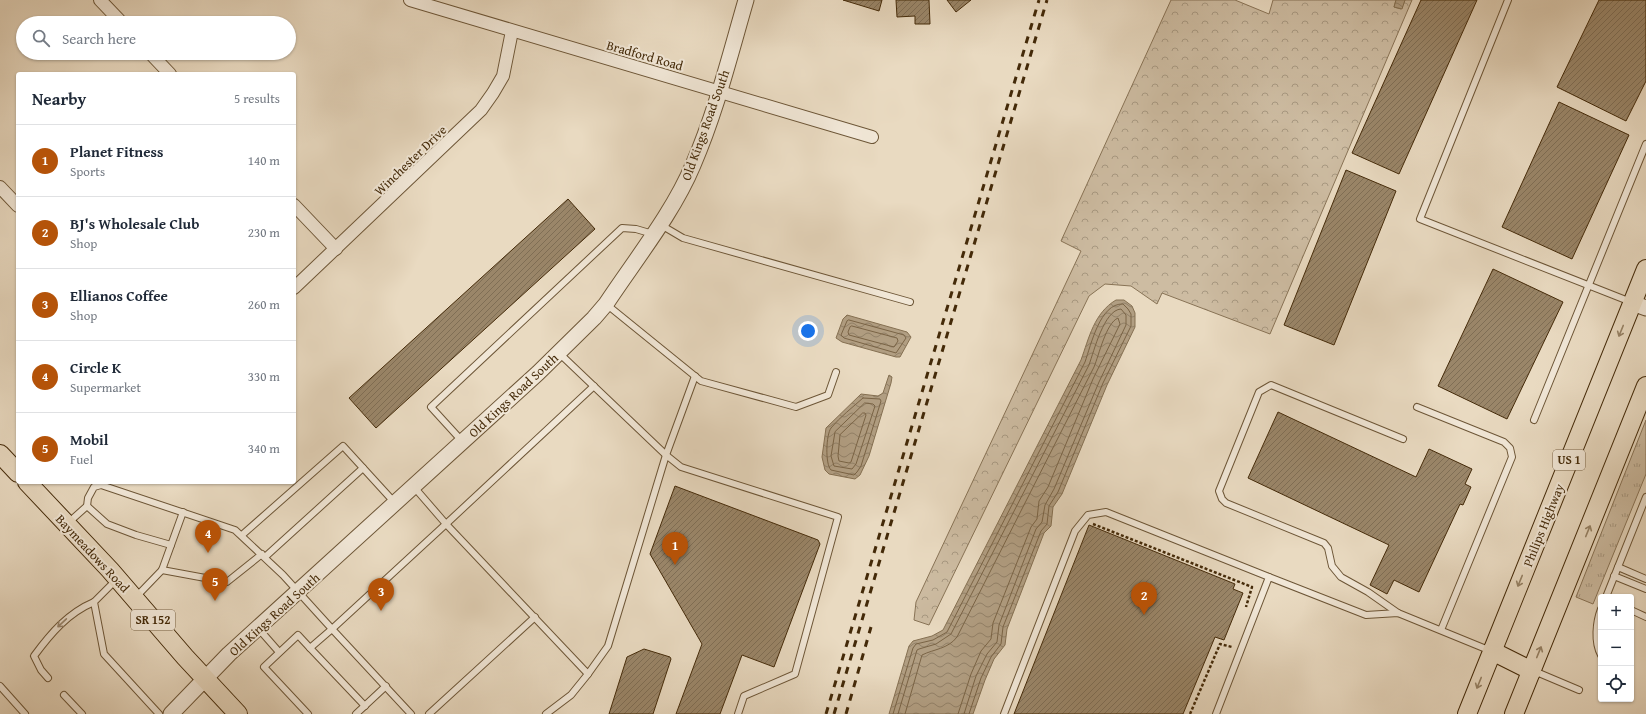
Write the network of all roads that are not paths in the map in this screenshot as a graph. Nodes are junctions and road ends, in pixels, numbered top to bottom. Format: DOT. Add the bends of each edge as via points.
graph roads {
  1 [pos="100,0"];
  2 [pos="410,0"];
  3 [pos="746,0"];
  4 [pos="1508,0"];
  5 [pos="115,16"];
  6 [pos="512,31"];
  7 [pos="157,60"];
  8 [pos="168,72"];
  9 [pos="719,91"];
  10 [pos="872,137"];
  11 [pos="1646,144"];
  12 [pos="0,187"];
  13 [pos="16,204"];
  14 [pos="296,207"];
  15 [pos="656,229"];
  16 [pos="336,249"];
  17 [pos="1646,269"];
  18 [pos="296,286"];
  19 [pos="1589,286"];
  20 [pos="910,302"];
  21 [pos="606,304"];
  22 [pos="1639,306"];
  23 [pos="559,353"];
  24 [pos="836,372"];
  25 [pos="695,376"];
  26 [pos="594,386"];
  27 [pos="1646,386"];
  28 [pos="1417,407"];
  29 [pos="1534,420"];
  30 [pos="1403,439"];
  31 [pos="463,442"];
  32 [pos="0,454"];
  33 [pos="666,455"];
  34 [pos="363,468"];
  35 [pos="16,471"];
  36 [pos="29,484"];
  37 [pos="414,487"];
  38 [pos="1646,497"];
  39 [pos="396,504"];
  40 [pos="87,506"];
  41 [pos="183,512"];
  42 [pos="66,524"];
  43 [pos="446,524"];
  44 [pos="242,535"];
  45 [pos="171,545"];
  46 [pos="263,556"];
  47 [pos="1618,567"];
  48 [pos="162,570"];
  49 [pos="1614,576"];
  50 [pos="1269,577"];
  51 [pos="117,579"];
  52 [pos="1646,579"];
  53 [pos="1646,589"];
  54 [pos="298,591"];
  55 [pos="1607,594"];
  56 [pos="134,598"];
  57 [pos="94,602"];
  58 [pos="1634,611"];
  59 [pos="1398,613"];
  60 [pos="535,617"];
  61 [pos="1598,617"];
  62 [pos="1646,617"];
  63 [pos="258,628"];
  64 [pos="332,629"];
  65 [pos="1441,630"];
  66 [pos="310,648"];
  67 [pos="1598,650"];
  68 [pos="1492,651"];
  69 [pos="280,652"];
  70 [pos="1532,670"];
  71 [pos="588,674"];
  72 [pos="48,678"];
  73 [pos="206,680"];
  74 [pos="0,686"];
  75 [pos="386,686"];
  76 [pos="1578,690"];
  77 [pos="64,695"];
  78 [pos="365,706"];
  79 [pos="25,714"];
  80 [pos="82,714"];
  81 [pos="159,714"];
  82 [pos="171,714"];
  83 [pos="238,714"];
  84 [pos="308,714"];
  85 [pos="356,714"];
  86 [pos="411,714"];
  87 [pos="429,714"];
  88 [pos="546,714"];
  89 [pos="738,714"];
  90 [pos="1004,714"];
  91 [pos="1216,714"];
  92 [pos="1467,714"];
  93 [pos="1514,714"];
  1 -- 5 [label="street"];
  2 -- 6 [label="street, Bradford Road"];
  3 -- 9 [label="street, Old Kings Road South"];
  4 -- 19 [label="lane" via="1420,219"];
  6 -- 9 [label="street, Bradford Road"];
  6 -- 16 [label="street, Winchester Drive" via="503,76 481,110"];
  7 -- 8 [label="street"];
  9 -- 10 [label="street, Bradford Road"];
  9 -- 15 [label="street, Old Kings Road South" via="693,165 680,193"];
  11 -- 19 [label="lane"];
  12 -- 13 [label="street"];
  14 -- 16 [label="street"];
  15 -- 20 [label="lane"];
  15 -- 21 [label="street, Old Kings Road South"];
  15 -- 31 [label="lane" via="622,228 431,407"];
  16 -- 18 [label="street, Winchester Drive"];
  17 -- 22 [label="main road, Philips Highway / US 1"];
  19 -- 22 [label="lane"];
  19 -- 29 [label="lane"];
  21 -- 23 [label="street, Old Kings Road South"];
  21 -- 25 [label="lane"];
  22 -- 68 [label="main road, Philips Highway / US 1, one-way"];
  23 -- 26 [label="lane"];
  23 -- 31 [label="street, Old Kings Road South"];
  24 -- 25 [label="lane" via="828,394 796,407 701,381"];
  25 -- 33 [label="lane"];
  26 -- 33 [label="lane"];
  26 -- 43 [label="lane"];
  70 -- 27 [label="main road, one-way"];
  28 -- 65 [label="lane" via="1504,442 1510,448 1512,457"];
  30 -- 59 [label="lane" via="1271,385 1259,392 1219,491 1226,503 1324,543 1328,548 1332,566 1341,577"];
  31 -- 37 [label="street, Old Kings Road South"];
  32 -- 35 [label="main road"];
  33 -- 71 [label="lane" via="608,646"];
  33 -- 89 [label="lane" via="681,467 838,517 795,674 744,696"];
  34 -- 39 [label="lane"];
  34 -- 44 [label="lane" via="343,446"];
  34 -- 46 [label="lane"];
  36 -- 42 [label="main road, Baymeadows Road / SR 152"];
  37 -- 39 [label="street, Old Kings Road South"];
  37 -- 43 [label="lane"];
  38 -- 47 [label="lane"];
  39 -- 54 [label="street, Old Kings Road South"];
  40 -- 41 [label="lane" via="94,487 101,485"];
  40 -- 42 [label="lane"];
  40 -- 45 [label="lane" via="107,524"];
  41 -- 44 [label="lane" via="235,530"];
  41 -- 45 [label="lane"];
  42 -- 51 [label="main road, Baymeadows Road / SR 152"];
  43 -- 60 [label="lane"];
  43 -- 64 [label="lane"];
  44 -- 46 [label="lane"];
  45 -- 48 [label="lane"];
  46 -- 48 [label="lane" via="227,582"];
  46 -- 54 [label="lane"];
  47 -- 49 [label="lane"];
  47 -- 52 [label="lane"];
  48 -- 56 [label="lane"];
  49 -- 53 [label="lane"];
  49 -- 55 [label="lane"];
  50 -- 59 [label="lane" via="1366,615"];
  50 -- 90 [label="lane" via="1106,512 1088,515 1075,531"];
  50 -- 91 [label="lane"];
  51 -- 56 [label="main road, Baymeadows Road / SR 152"];
  51 -- 57 [label="lane"];
  54 -- 63 [label="street, Old Kings Road South"];
  54 -- 64 [label="lane"];
  56 -- 73 [label="main road, Baymeadows Road / SR 152"];
  57 -- 72 [label="lane, one-way" via="73,613 50,634 34,656"];
  57 -- 81 [label="lane" via="104,654"];
  58 -- 62 [label="lane"];
  59 -- 65 [label="lane"];
  60 -- 71 [label="lane"];
  60 -- 87 [label="lane"];
  61 -- 67 [label="lane"];
  63 -- 69 [label="lane"];
  63 -- 73 [label="street, Old Kings Road South" via="229,654"];
  64 -- 66 [label="lane"];
  64 -- 75 [label="lane"];
  65 -- 68 [label="lane"];
  66 -- 69 [label="lane" via="298,635"];
  66 -- 78 [label="lane"];
  68 -- 70 [label="main road"];
  68 -- 92 [label="main road, Philips Highway / US 1, one-way"];
  69 -- 84 [label="lane" via="264,667"];
  70 -- 76 [label="lane"];
  70 -- 93 [label="main road"];
  71 -- 88 [label="lane" via="571,695"];
  73 -- 82 [label="street, Old Kings Road South"];
  73 -- 83 [label="main road, Baymeadows Road / SR 152"];
  74 -- 79 [label="lane"];
  75 -- 78 [label="lane"];
  75 -- 86 [label="lane"];
  77 -- 80 [label="lane"];
  78 -- 85 [label="lane"];
}
